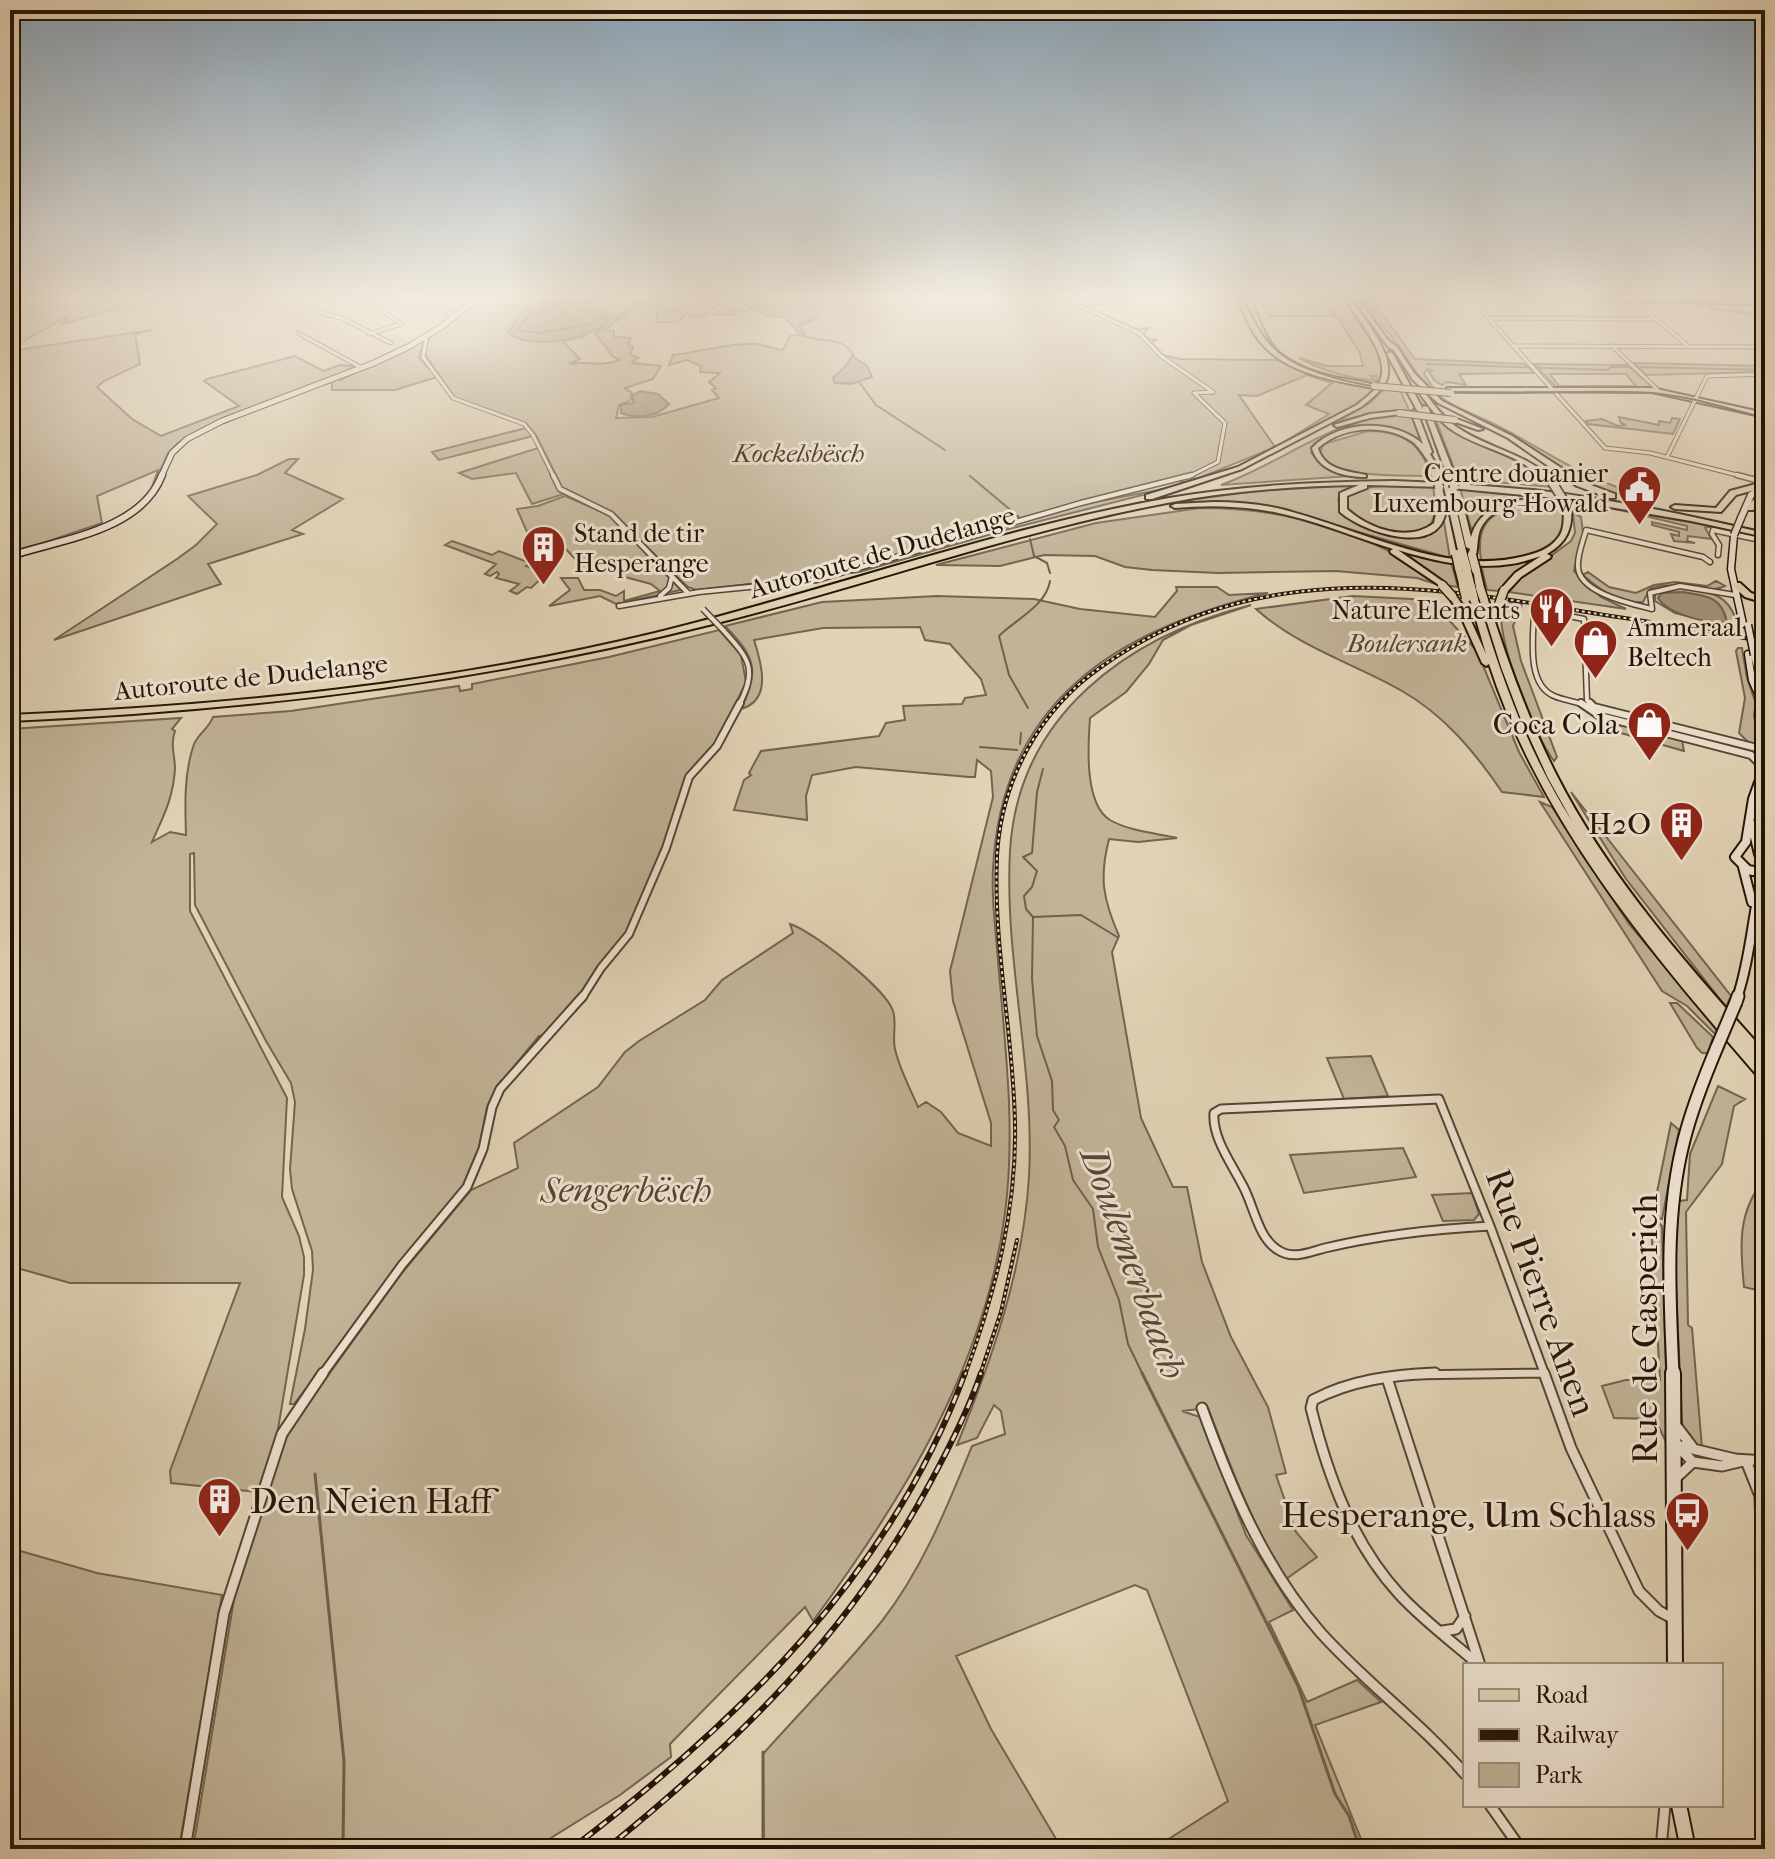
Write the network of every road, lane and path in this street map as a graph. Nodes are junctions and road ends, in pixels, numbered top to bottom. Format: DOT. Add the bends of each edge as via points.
graph roads {
  1 [pos="319,386"];
  2 [pos="444,386"];
  3 [pos="1206,386"];
  4 [pos="1382,386"];
  5 [pos="1393,386"];
  6 [pos="1404,386"];
  7 [pos="1407,386"];
  8 [pos="1412,386"];
  9 [pos="1419,386"];
  10 [pos="1424,386"];
  11 [pos="1549,386"];
  12 [pos="1654,386"];
  13 [pos="1703,386"];
  14 [pos="1659,391"];
  15 [pos="1555,392"];
  16 [pos="1695,401"];
  17 [pos="1765,418"];
  18 [pos="1667,457"];
  19 [pos="1434,466"];
  20 [pos="1389,480"];
  21 [pos="1446,482"];
  22 [pos="1554,485"];
  23 [pos="1764,486"];
  24 [pos="1616,497"];
  25 [pos="1443,501"];
  26 [pos="1143,502"];
  27 [pos="1568,507"];
  28 [pos="1642,508"];
  29 [pos="1750,508"];
  30 [pos="1684,509"];
  31 [pos="1098,512"];
  32 [pos="1743,519"];
  33 [pos="1050,527"];
  34 [pos="1765,533"];
  35 [pos="1370,537"];
  36 [pos="1682,552"];
  37 [pos="1464,555"];
  38 [pos="1718,555"];
  39 [pos="10,556"];
  40 [pos="1467,569"];
  41 [pos="672,576"];
  42 [pos="1734,584"];
  43 [pos="1471,587"];
  44 [pos="1701,590"];
  45 [pos="1650,593"];
  46 [pos="688,594"];
  47 [pos="657,598"];
  48 [pos="1474,599"];
  49 [pos="1738,600"];
  50 [pos="1765,602"];
  51 [pos="1633,604"];
  52 [pos="619,606"];
  53 [pos="703,609"];
  54 [pos="1481,650"];
  55 [pos="1751,654"];
  56 [pos="1502,658"];
  57 [pos="1765,695"];
  58 [pos="1765,710"];
  59 [pos="1600,713"];
  60 [pos="10,716"];
  61 [pos="1765,723"];
  62 [pos="1667,730"];
  63 [pos="1726,741"];
  64 [pos="1740,748"];
  65 [pos="1726,749"];
  66 [pos="1765,750"];
  67 [pos="1531,754"];
  68 [pos="1765,767"];
  69 [pos="1750,817"];
  70 [pos="1740,850"];
  71 [pos="1762,855"];
  72 [pos="1743,867"];
  73 [pos="1764,873"];
  74 [pos="1753,909"];
  75 [pos="1765,1061"];
  76 [pos="1765,1076"];
  77 [pos="1490,1226"];
  78 [pos="1543,1373"];
  79 [pos="1387,1378"];
  80 [pos="1202,1408"];
  81 [pos="1675,1422"];
  82 [pos="1676,1445"];
  83 [pos="1693,1448"];
  84 [pos="1746,1461"];
  85 [pos="1765,1461"];
  86 [pos="1693,1462"];
  87 [pos="1676,1479"];
  88 [pos="1763,1558"];
  89 [pos="1465,1616"];
  90 [pos="1676,1620"];
  91 [pos="1442,1631"];
  92 [pos="1765,1652"];
  93 [pos="1478,1663"];
  94 [pos="1479,1663"];
  95 [pos="1675,1663"];
  96 [pos="1463,1772"];
  97 [pos="1491,1807"];
  98 [pos="1665,1807"];
  99 [pos="1679,1807"];
  100 [pos="185,1849"];
  101 [pos="1521,1849"];
  102 [pos="1661,1849"];
  103 [pos="1688,1849"];
  1 -- 39 [label="main road" via="272,400 189,437 170,452 153,495 139,509"];
  2 -- 41 [label="street" via="453,398 524,424 560,489 611,514"];
  3 -- 46 [label="street" via="1212,390 1194,393 1225,423 1218,462 1183,480 1081,503 817,580"];
  4 -- 31 [label="highway" via="1323,426 1234,470"];
  5 -- 15 [label="main road, bridge"];
  6 -- 19 [label="highway"];
  7 -- 21 [label="highway"];
  8 -- 21 [label="highway" via="1428,413"];
  9 -- 22 [label="highway" via="1450,428 1528,464"];
  10 -- 24 [label="highway" via="1440,402 1510,437 1580,484"];
  11 -- 15 [label="street"];
  12 -- 14 [label="street"];
  13 -- 16 [label="street"];
  14 -- 15 [label="main road"];
  14 -- 16 [label="main road"];
  15 -- 16 [label="main road"];
  15 -- 18 [label="street" via="1607,449"];
  16 -- 17 [label="main road"];
  16 -- 18 [label="street"];
  18 -- 23 [label="street"];
  19 -- 20 [label="highway" via="1418,443 1388,430 1356,430 1315,448 1318,459 1336,470"];
  19 -- 21 [label="highway"];
  20 -- 22 [label="highway, Autoroute de Dudelange"];
  20 -- 25 [label="highway" via="1348,491 1341,499 1343,510 1374,530 1414,534 1439,524"];
  20 -- 26 [label="highway, Autoroute de Dudelange" via="1262,484"];
  20 -- 28 [label="highway, Autoroute de Dudelange" via="1491,487"];
  20 -- 33 [label="highway, Autoroute de Dudelange" via="1234,490"];
  21 -- 25 [label="highway"];
  21 -- 37 [label="highway"];
  22 -- 24 [label="highway"];
  22 -- 26 [label="highway, bridge" via="1537,464 1501,439 1455,420 1399,413 1345,422 1218,484"];
  22 -- 27 [label="highway, bridge"];
  22 -- 34 [label="highway, Autoroute de Dudelange"];
  23 -- 29 [label="highway"];
  23 -- 30 [label="highway" via="1733,493 1718,510"];
  23 -- 32 [label="main road" via="1751,495"];
  24 -- 30 [label="highway"];
  25 -- 37 [label="highway"];
  26 -- 31 [label="highway, Autoroute de Dudelange"];
  27 -- 35 [label="highway" via="1562,540 1520,560 1448,559"];
  27 -- 56 [label="highway, bridge" via="1573,524 1564,544 1504,590 1496,618"];
  28 -- 34 [label="highway, Autoroute de Dudelange"];
  28 -- 37 [label="highway" via="1558,500 1510,505 1481,522"];
  29 -- 32 [label="main road"];
  30 -- 34 [label="highway"];
  31 -- 60 [label="highway, Autoroute de Dudelange" via="720,616 543,655 257,697"];
  32 -- 42 [label="main road, bridge" via="1729,559"];
  33 -- 35 [label="highway" via="1223,504 1276,510"];
  33 -- 60 [label="highway, Autoroute de Dudelange" via="728,618 521,664 298,697 158,711"];
  34 -- 38 [label="street" via="1713,530"];
  35 -- 54 [label="highway, bridge" via="1442,585 1463,612"];
  36 -- 36 [label="street" via="1703,562 1710,562 1703,557"];
  36 -- 51 [label="street" via="1586,530 1580,575 1606,595"];
  37 -- 40 [label="highway, bridge"];
  37 -- 40 [label="highway, bridge"];
  40 -- 43 [label="highway"];
  40 -- 43 [label="highway"];
  41 -- 46 [label="street"];
  41 -- 47 [label="street" via="669,588"];
  42 -- 44 [label="street"];
  42 -- 49 [label="main road"];
  42 -- 50 [label="highway"];
  43 -- 48 [label="highway, bridge"];
  43 -- 48 [label="highway, bridge"];
  44 -- 45 [label="street" via="1669,586"];
  44 -- 49 [label="street"];
  44 -- 49 [label="street"];
  45 -- 51 [label="street" via="1646,602"];
  45 -- 51 [label="street" via="1652,609"];
  46 -- 47 [label="street"];
  47 -- 52 [label="street"];
  48 -- 54 [label="highway"];
  48 -- 56 [label="highway"];
  48 -- 67 [label="highway" via="1498,677"];
  49 -- 50 [label="highway"];
  49 -- 55 [label="main road, bridge"];
  53 -- 100 [label="street, bridge" via="746,655 747,689 717,746 689,777 629,934 579,1003 500,1089 467,1187 402,1265 282,1434 224,1613"];
  54 -- 67 [label="highway"];
  55 -- 57 [label="main road"];
  55 -- 58 [label="main road" via="1752,680"];
  56 -- 75 [label="highway" via="1537,746 1592,842 1680,961"];
  58 -- 61 [label="main road"];
  59 -- 59 [label="street" via="1587,700 1584,619 1535,608 1533,662 1543,689"];
  59 -- 62 [label="street"];
  62 -- 63 [label="street"];
  62 -- 65 [label="street"];
  63 -- 64 [label="street"];
  63 -- 65 [label="street"];
  64 -- 65 [label="street"];
  64 -- 66 [label="street"];
  64 -- 68 [label="street"];
  67 -- 76 [label="highway" via="1564,815 1626,906"];
  68 -- 69 [label="main road"];
  69 -- 70 [label="main road"];
  69 -- 71 [label="main road"];
  70 -- 71 [label="main road"];
  70 -- 72 [label="main road, Rue de Gasperich" via="1735,857"];
  72 -- 73 [label="main road"];
  72 -- 74 [label="main road, Rue de Gasperich"];
  73 -- 74 [label="main road, Rue de Gasperich"];
  74 -- 81 [label="main road, Rue de Gasperich, bridge" via="1748,962 1685,1128 1672,1192"];
  77 -- 77 [label="street, Rue Pierre Anen" via="1439,1099 1214,1113 1213,1126 1267,1242 1280,1252 1293,1256 1383,1236"];
  77 -- 78 [label="street, Rue Pierre Anen"];
  78 -- 79 [label="street" via="1479,1370"];
  78 -- 90 [label="street, Rue Pierre Anen" via="1571,1448 1639,1591"];
  79 -- 89 [label="street"];
  79 -- 91 [label="street" via="1329,1391 1313,1400 1311,1408 1337,1495 1363,1546 1392,1587"];
  80 -- 96 [label="street" via="1235,1497 1281,1583 1321,1634"];
  81 -- 82 [label="main road, Rue de Gasperich"];
  81 -- 83 [label="street"];
  82 -- 83 [label="street"];
  82 -- 86 [label="street"];
  82 -- 87 [label="main road, Rue de Gasperich"];
  83 -- 84 [label="street"];
  84 -- 85 [label="street"];
  84 -- 86 [label="street" via="1722,1466"];
  84 -- 88 [label="street" via="1760,1496"];
  86 -- 87 [label="street"];
  87 -- 90 [label="main road, Rue de Gasperich"];
  88 -- 92 [label="street"];
  89 -- 91 [label="street" via="1456,1629"];
  89 -- 94 [label="street"];
  90 -- 95 [label="main road, Rue de Gasperich"];
  91 -- 93 [label="street"];
  97 -- 101 [label="street"];
  98 -- 102 [label="street"];
  99 -- 103 [label="main road"];
}
